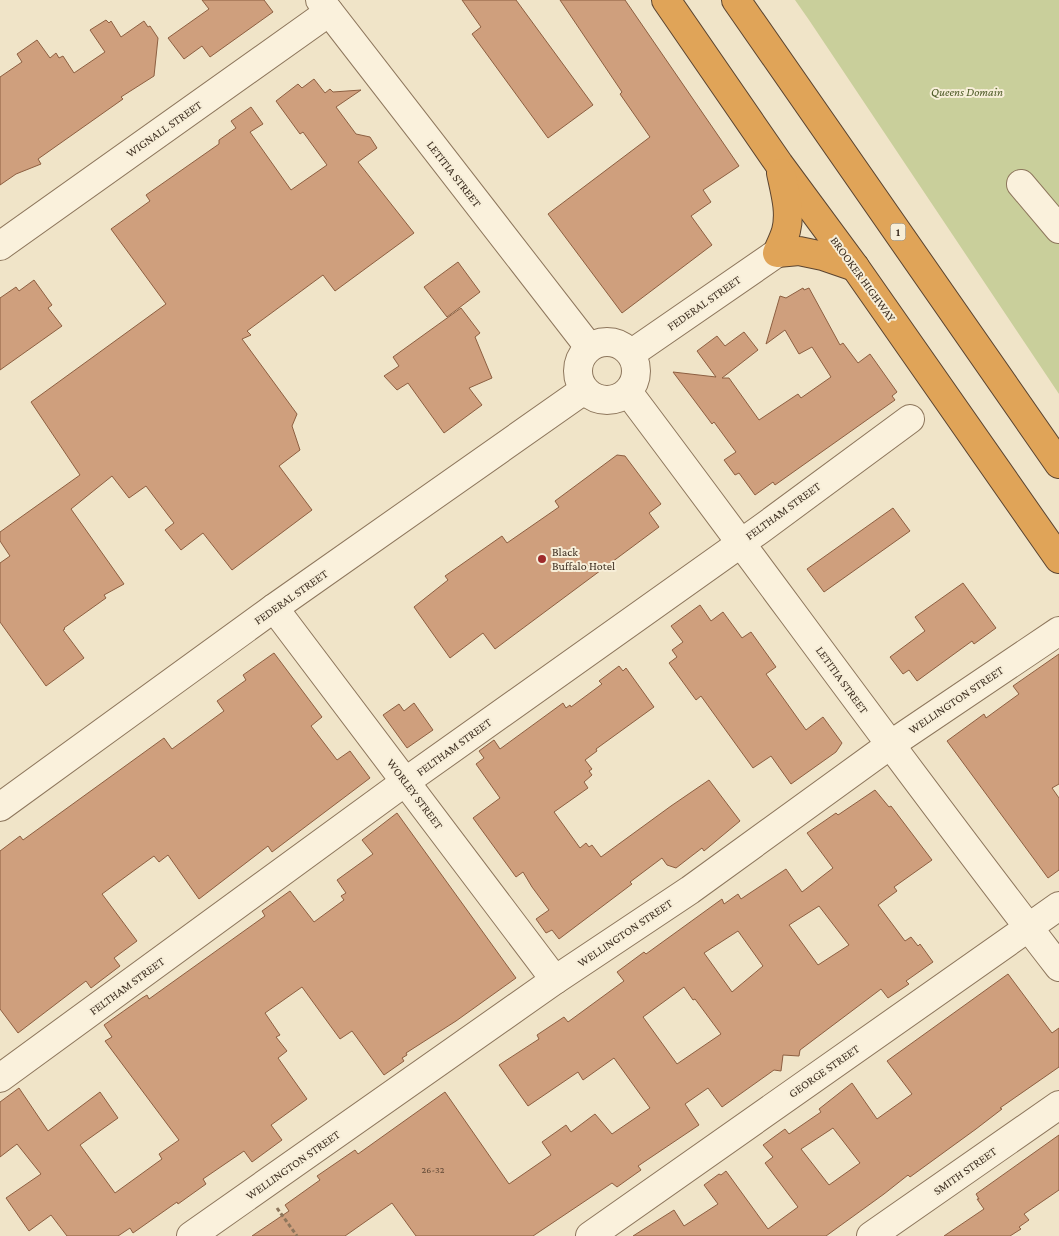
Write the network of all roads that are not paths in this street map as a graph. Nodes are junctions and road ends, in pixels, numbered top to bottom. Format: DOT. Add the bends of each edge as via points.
graph roads {
  1 [pos="666,0"];
  2 [pos="736,0"];
  3 [pos="324,6"];
  4 [pos="779,164"];
  5 [pos="1021,184"];
  6 [pos="1059,229"];
  7 [pos="0,246"];
  8 [pos="777,253"];
  9 [pos="856,267"];
  10 [pos="589,347"];
  11 [pos="632,353"];
  12 [pos="584,390"];
  13 [pos="628,392"];
  14 [pos="910,419"];
  15 [pos="1059,464"];
  16 [pos="741,542"];
  17 [pos="1059,559"];
  18 [pos="274,608"];
  19 [pos="1059,631"];
  20 [pos="890,745"];
  21 [pos="405,782"];
  22 [pos="0,806"];
  23 [pos="1059,906"];
  24 [pos="1028,927"];
  25 [pos="1059,967"];
  26 [pos="555,980"];
  27 [pos="0,1078"];
  28 [pos="1059,1105"];
  29 [pos="191,1236"];
  30 [pos="590,1236"];
  31 [pos="871,1236"];
  1 -- 4 [label="highway, BROOKER HIGHWAY"];
  2 -- 15 [label="highway, 1"];
  3 -- 7 [label="street, WIGNALL STREET"];
  3 -- 10 [label="street, LETITIA STREET"];
  4 -- 8 [label="highway" via="788,206 786,230"];
  4 -- 9 [label="highway, BROOKER HIGHWAY"];
  5 -- 6 [label="street"];
  8 -- 9 [label="highway" via="799,251"];
  8 -- 11 [label="street, FEDERAL STREET"];
  9 -- 17 [label="highway, BROOKER HIGHWAY"];
  10 -- 11 [label="street" via="612,341"];
  10 -- 12 [label="street" via="579,362 578,372"];
  11 -- 13 [label="street" via="637,374"];
  12 -- 13 [label="street" via="606,400"];
  12 -- 18 [label="street, FEDERAL STREET"];
  13 -- 16 [label="street, LETITIA STREET"];
  14 -- 16 [label="street, FELTHAM STREET"];
  16 -- 20 [label="street, LETITIA STREET"];
  16 -- 21 [label="street, FELTHAM STREET"];
  18 -- 21 [label="street, WORLEY STREET"];
  18 -- 22 [label="street, FEDERAL STREET"];
  19 -- 20 [label="street, WELLINGTON STREET"];
  20 -- 24 [label="street, LETITIA STREET"];
  20 -- 26 [label="street, WELLINGTON STREET" via="690,890"];
  21 -- 26 [label="street, WORLEY STREET"];
  21 -- 27 [label="street, FELTHAM STREET"];
  23 -- 24 [label="street, GEORGE STREET"];
  24 -- 25 [label="street, LETITIA STREET"];
  24 -- 30 [label="street, GEORGE STREET"];
  26 -- 29 [label="street, WELLINGTON STREET"];
  28 -- 31 [label="street, SMITH STREET"];
}
